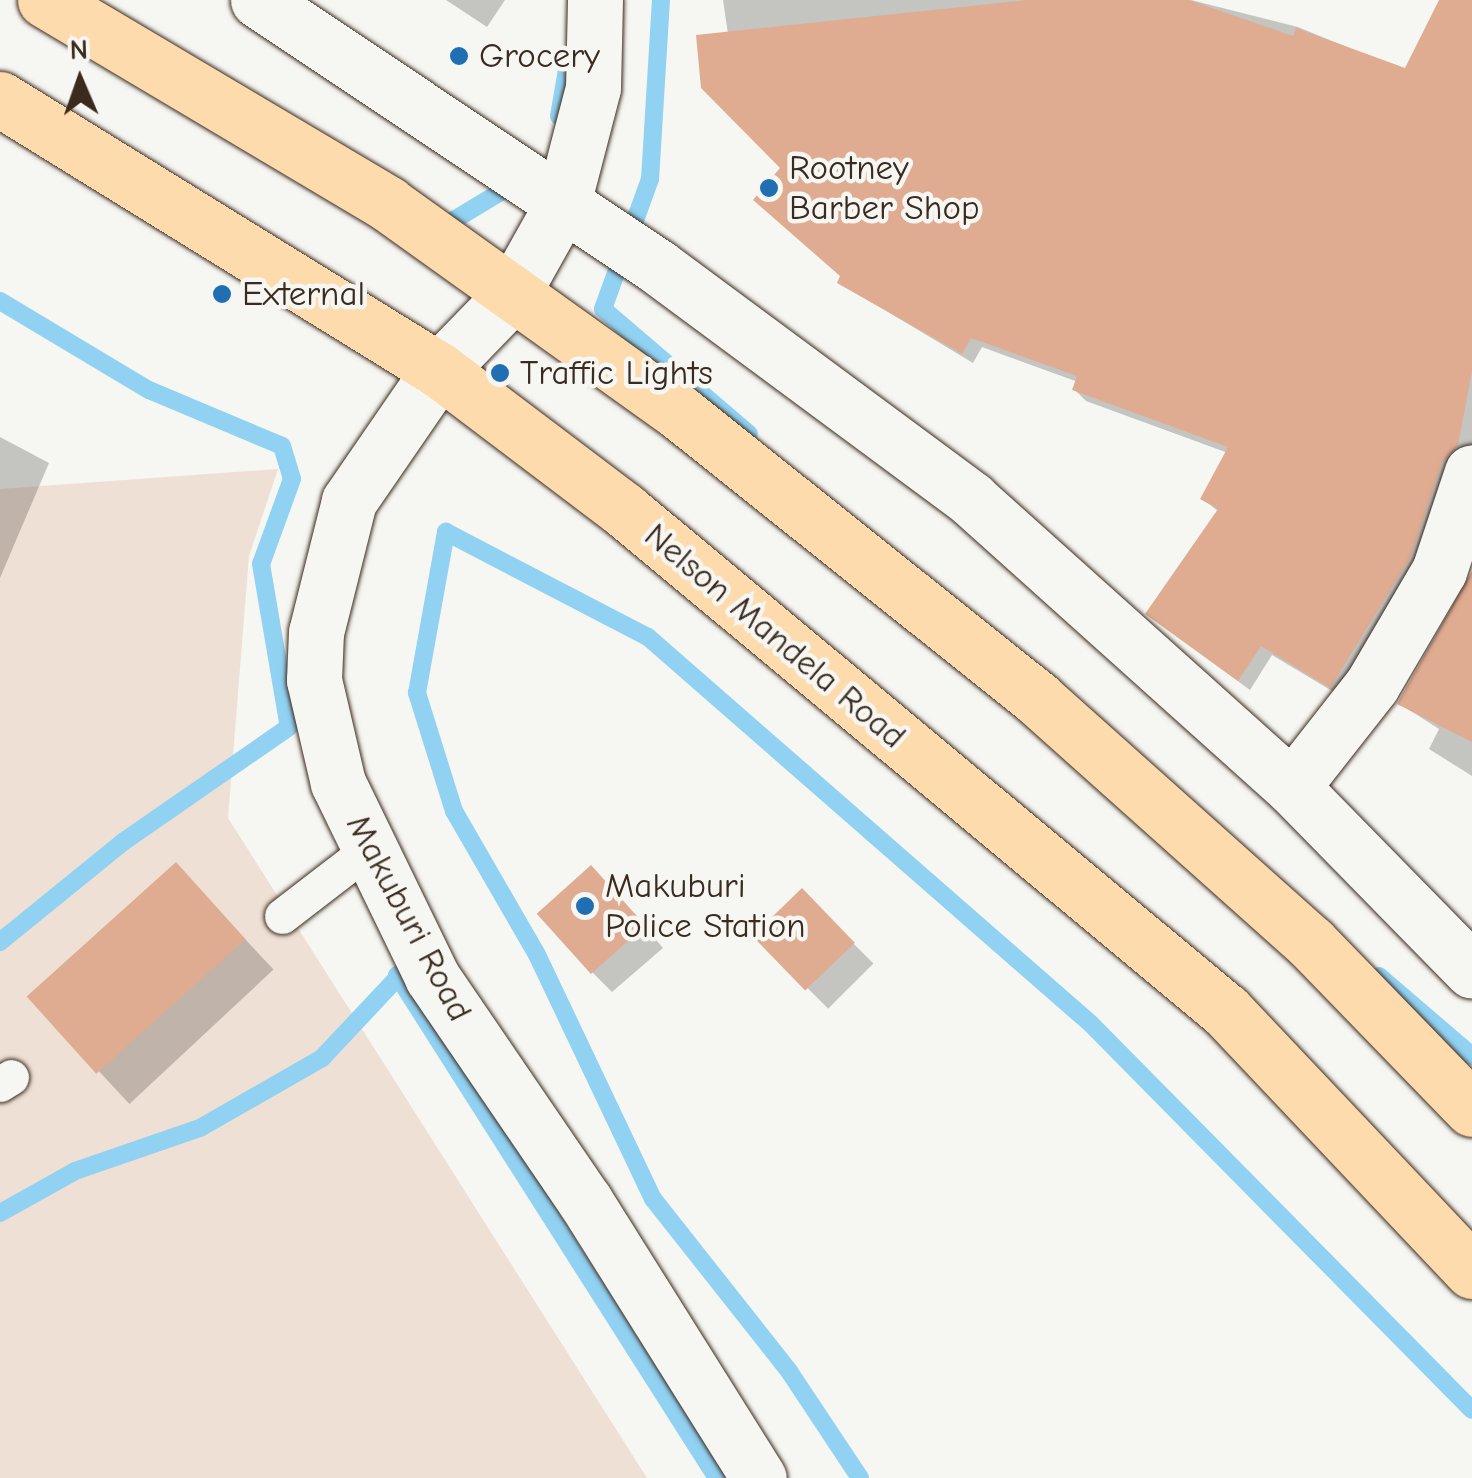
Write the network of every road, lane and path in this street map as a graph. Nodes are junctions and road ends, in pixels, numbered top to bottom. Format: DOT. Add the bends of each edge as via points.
graph roads {
  1 [pos="44,0"];
  2 [pos="258,0"];
  3 [pos="595,0"];
  4 [pos="0,98"];
  5 [pos="563,203"];
  6 [pos="511,296"];
  7 [pos="439,370"];
  8 [pos="1472,472"];
  9 [pos="1292,787"];
  10 [pos="369,849"];
  11 [pos="282,916"];
  12 [pos="1472,971"];
  13 [pos="1472,1109"];
  14 [pos="1472,1271"];
  15 [pos="759,1478"];
  1 -- 6 [label="main road" via="388,204"];
  2 -- 5 [label="street"];
  3 -- 5 [label="street, Makuburi Road" via="593,88"];
  4 -- 7 [label="main road, Nelson Mandela Road"];
  5 -- 6 [label="street, Makuburi Road"];
  5 -- 9 [label="street" via="972,499"];
  6 -- 7 [label="street, Makuburi Road"];
  6 -- 13 [label="main road" via="680,413 1038,699 1311,943"];
  7 -- 10 [label="street, Makuburi Road" via="350,501 316,632 314,680 338,783"];
  7 -- 14 [label="main road, Nelson Mandela Road" via="624,510 1226,1011"];
  8 -- 9 [label="street" via="1439,571 1372,685"];
  9 -- 12 [label="street"];
  10 -- 11 [label="lane"];
  10 -- 15 [label="street, Makuburi Road" via="432,977 585,1200"];
}
